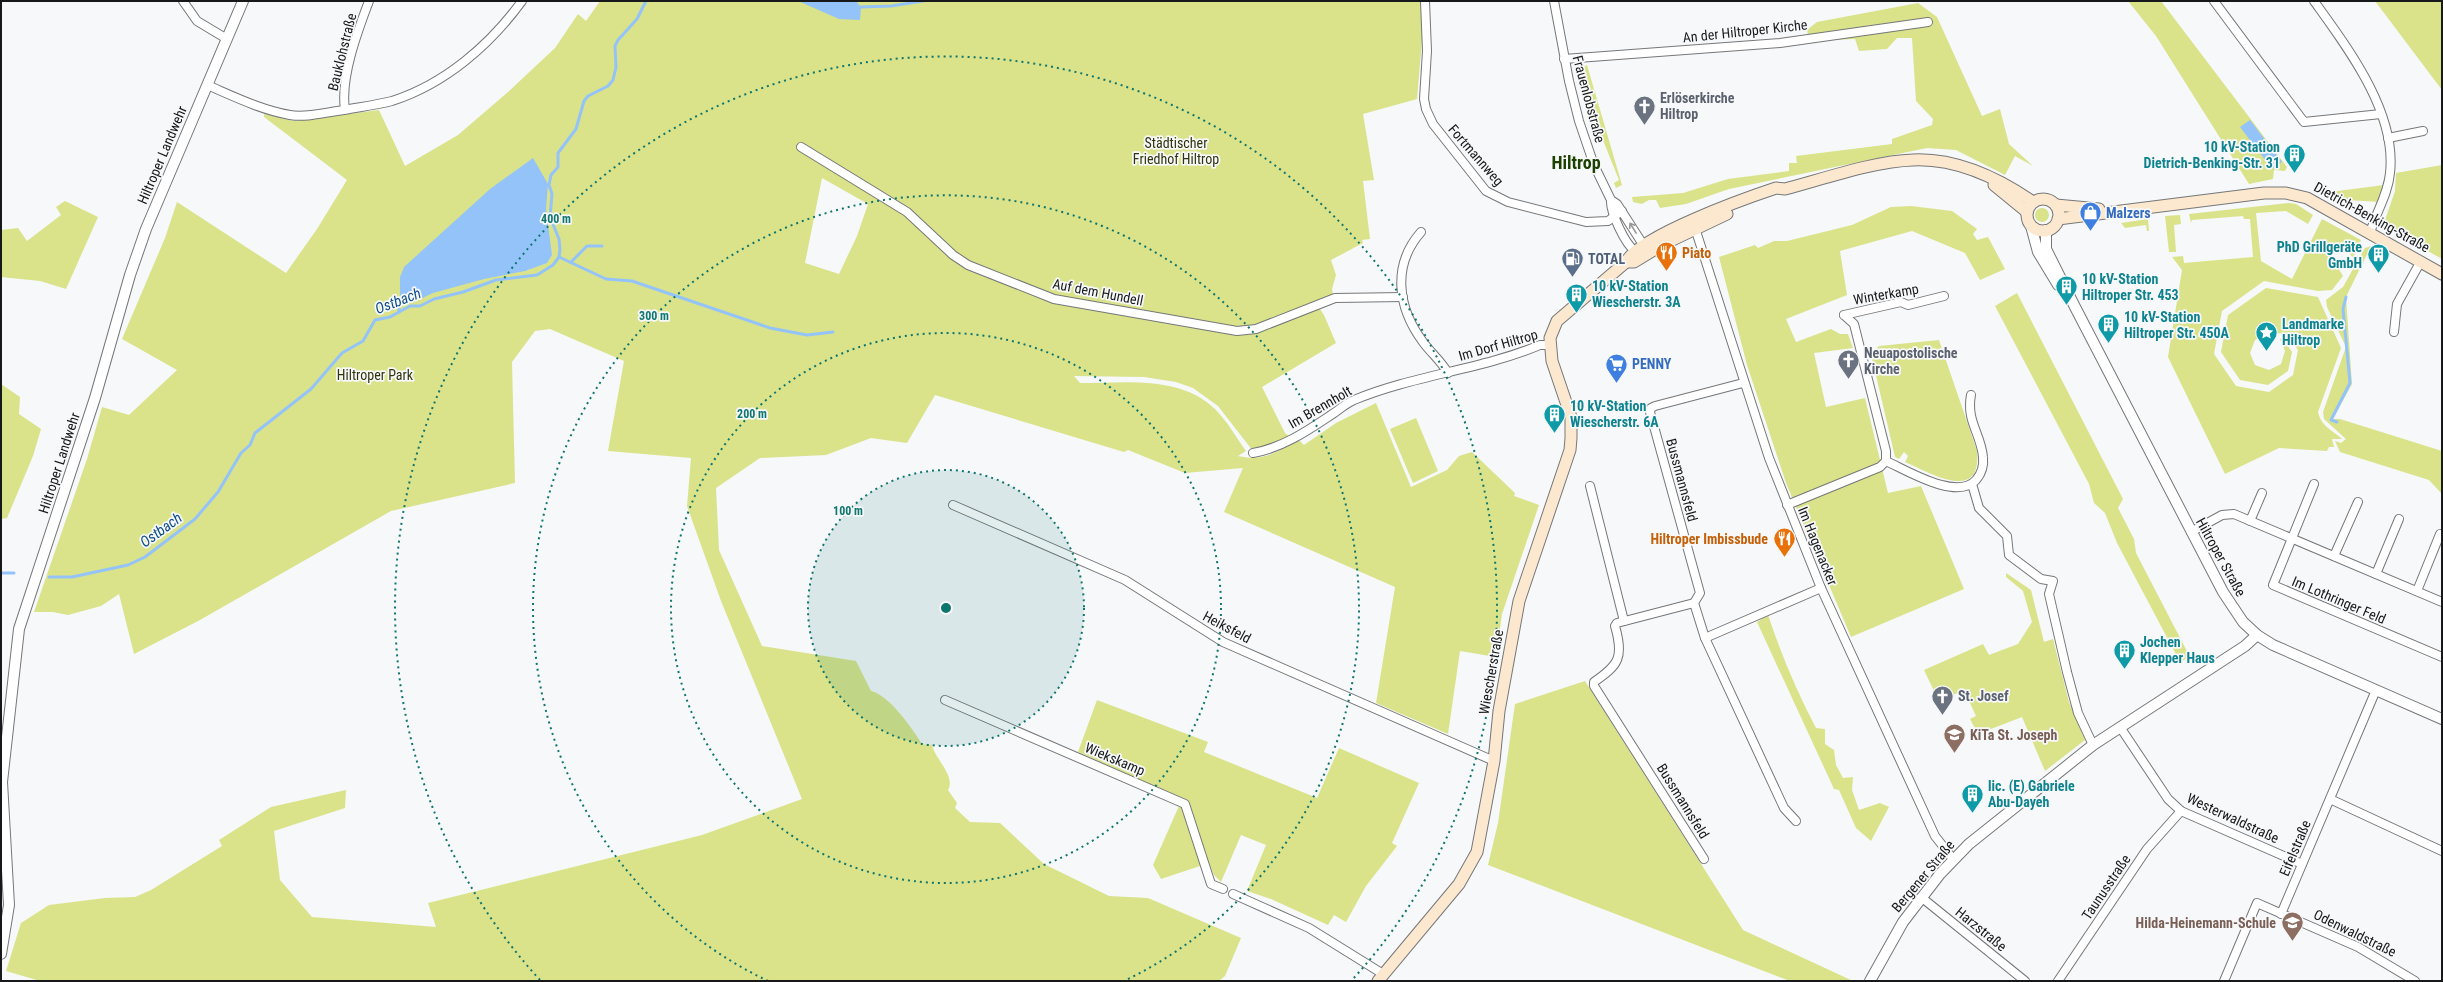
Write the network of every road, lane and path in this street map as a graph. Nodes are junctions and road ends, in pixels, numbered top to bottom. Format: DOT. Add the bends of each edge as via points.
graph roads {
  1 [pos="183,1"];
  2 [pos="243,1"];
  3 [pos="369,1"];
  4 [pos="522,1"];
  5 [pos="1425,1"];
  6 [pos="1554,1"];
  7 [pos="2214,1"];
  8 [pos="2314,1"];
  9 [pos="1928,22"];
  10 [pos="227,39"];
  11 [pos="1564,59"];
  12 [pos="207,85"];
  13 [pos="345,109"];
  14 [pos="2380,114"];
  15 [pos="2422,131"];
  16 [pos="2388,138"];
  17 [pos="801,147"];
  18 [pos="1974,171"];
  19 [pos="1611,200"];
  20 [pos="2033,202"];
  21 [pos="2056,205"];
  22 [pos="1622,211"];
  23 [pos="2118,211"];
  24 [pos="2027,212"];
  25 [pos="1614,216"];
  26 [pos="2058,219"];
  27 [pos="1693,224"];
  28 [pos="2031,226"];
  29 [pos="2046,230"];
  30 [pos="1421,232"];
  31 [pos="2370,233"];
  32 [pos="1641,251"];
  33 [pos="2421,261"];
  34 [pos="2442,274"];
  35 [pos="1944,296"];
  36 [pos="1403,297"];
  37 [pos="2074,307"];
  38 [pos="2394,332"];
  39 [pos="1549,345"];
  40 [pos="1448,373"];
  41 [pos="1743,383"];
  42 [pos="1972,395"];
  43 [pos="1253,453"];
  44 [pos="1886,461"];
  45 [pos="1972,484"];
  46 [pos="2314,484"];
  47 [pos="1590,486"];
  48 [pos="2262,493"];
  49 [pos="2358,502"];
  50 [pos="953,505"];
  51 [pos="1787,505"];
  52 [pos="2399,519"];
  53 [pos="2250,521"];
  54 [pos="2191,532"];
  55 [pos="2440,534"];
  56 [pos="2291,538"];
  57 [pos="2334,556"];
  58 [pos="2376,574"];
  59 [pos="1821,588"];
  60 [pos="2417,591"];
  61 [pos="2442,602"];
  62 [pos="1694,603"];
  63 [pos="1624,621"];
  64 [pos="2257,635"];
  65 [pos="1706,638"];
  66 [pos="2442,657"];
  67 [pos="2376,690"];
  68 [pos="945,700"];
  69 [pos="2442,719"];
  70 [pos="2120,727"];
  71 [pos="2093,745"];
  72 [pos="1494,761"];
  73 [pos="2330,799"];
  74 [pos="2181,811"];
  75 [pos="1796,821"];
  76 [pos="2442,851"];
  77 [pos="1704,859"];
  78 [pos="1953,859"];
  79 [pos="2302,864"];
  80 [pos="1223,889"];
  81 [pos="1233,894"];
  82 [pos="1921,897"];
  83 [pos="2281,914"];
  84 [pos="1,954"];
  85 [pos="1381,978"];
  86 [pos="1870,981"];
  87 [pos="2025,981"];
  88 [pos="2058,981"];
  89 [pos="2224,981"];
  90 [pos="2415,981"];
  1 -- 10 [label="street" via="197,21"];
  2 -- 10 [label="street, Hiltroper Landwehr"];
  3 -- 13 [label="street, Bauklohstraße" via="347,74 343,99"];
  4 -- 13 [label="street" via="488,41 462,64 438,80 391,101"];
  5 -- 25 [label="street, Fortmannweg" via="1426,108 1433,124 1486,191 1508,202 1586,222 1608,220"];
  6 -- 11 [label="street, Frauenlobstraße"];
  7 -- 14 [label="street" via="2304,122"];
  8 -- 14 [label="street" via="2355,58"];
  9 -- 11 [label="street, An der Hiltroper Kirche" via="1780,43"];
  10 -- 12 [label="street, Hiltroper Landwehr"];
  11 -- 19 [label="street, Frauenlobstraße" via="1588,148"];
  12 -- 13 [label="street" via="254,104 291,115"];
  12 -- 84 [label="street, Hiltroper Landwehr" via="146,229 130,275 95,398 20,629 2,782 9,905"];
  14 -- 16 [label="street"];
  15 -- 16 [label="street"];
  16 -- 31 [label="street" via="2389,182"];
  17 -- 36 [label="street, Auf dem Hundell" via="907,212 953,255 968,265 1054,299 1237,331 1256,329 1335,298"];
  18 -- 20 [label="main road" via="2012,188"];
  18 -- 24 [label="main road"];
  18 -- 27 [label="main road" via="1954,164 1914,160 1837,174 1785,189"];
  19 -- 22 [label="street, Frauenlobstraße"];
  19 -- 25 [label="street, Frauenlobstraße"];
  20 -- 21 [label="main road, Dietrich-Benking-Straße" via="2045,199"];
  20 -- 24 [label="main road"];
  21 -- 23 [label="main road, Dietrich-Benking-Straße"];
  21 -- 26 [label="main road"];
  22 -- 25 [label="street, Fortmannweg"];
  32 -- 22 [label="street, Frauenlobstraße, one-way"];
  23 -- 26 [label="main road, Dietrich-Benking-Straße"];
  23 -- 31 [label="main road, Dietrich-Benking-Straße" via="2280,192 2307,198"];
  24 -- 28 [label="main road"];
  25 -- 32 [label="street, Frauenlobstraße"];
  26 -- 29 [label="main road" via="2056,224"];
  27 -- 32 [label="main road"];
  27 -- 41 [label="street, Im Hagenacker"];
  28 -- 29 [label="main road" via="2041,231"];
  28 -- 37 [label="street, Hiltroper Straße" via="2038,252"];
  29 -- 37 [label="street, Hiltroper Straße" via="2046,249"];
  30 -- 36 [label="street, Im Dorf Hiltrop" via="1407,250 1402,265"];
  31 -- 33 [label="main road, Dietrich-Benking-Straße"];
  32 -- 39 [label="main road" via="1634,262 1626,262 1557,321"];
  33 -- 34 [label="main road, Dietrich-Benking-Straße"];
  33 -- 38 [label="street" via="2397,304"];
  35 -- 44 [label="street, Winterkamp" via="1908,305 1901,302 1844,315 1854,324 1886,451"];
  36 -- 40 [label="street, Im Dorf Hiltrop" via="1418,335"];
  37 -- 54 [label="street, Hiltroper Straße"];
  39 -- 40 [label="street, Im Dorf Hiltrop" via="1540,344 1500,360"];
  39 -- 72 [label="main road, Wiescherstraße" via="1571,417 1570,450 1519,601 1499,711"];
  40 -- 43 [label="street, Im Brennholt" via="1408,382 1353,400 1299,436"];
  41 -- 51 [label="street, Im Hagenacker"];
  41 -- 62 [label="street, Bussmannsfeld" via="1651,408 1700,593"];
  42 -- 45 [label="street" via="1969,409 1984,457 1981,475"];
  44 -- 45 [label="street" via="1956,489"];
  44 -- 51 [label="street" via="1880,467"];
  45 -- 71 [label="street" via="1980,508 2007,536 2008,556 2041,579 2053,581 2049,594 2067,672 2078,713"];
  46 -- 56 [label="street, Im Lothringer Feld"];
  47 -- 63 [label="street"];
  48 -- 53 [label="street"];
  49 -- 57 [label="street"];
  50 -- 72 [label="street, Heiksfeld" via="1125,580 1223,642"];
  51 -- 59 [label="street, Im Hagenacker"];
  52 -- 58 [label="street"];
  53 -- 54 [label="street" via="2228,513"];
  53 -- 56 [label="street"];
  54 -- 64 [label="street, Hiltroper Straße" via="2230,604 2243,622"];
  55 -- 60 [label="street"];
  56 -- 57 [label="street"];
  56 -- 66 [label="street, Im Lothringer Feld" via="2273,585"];
  57 -- 58 [label="street"];
  58 -- 60 [label="street"];
  59 -- 65 [label="street"];
  59 -- 78 [label="street, Im Hagenacker" via="1935,836"];
  60 -- 61 [label="street"];
  62 -- 63 [label="street"];
  62 -- 65 [label="street"];
  63 -- 77 [label="street, Bussmannsfeld" via="1615,626 1620,649 1618,660 1613,669 1594,682 1594,686"];
  64 -- 67 [label="street, Hiltroper Straße" via="2284,650"];
  64 -- 70 [label="street, Bergener Straße" via="2245,646"];
  65 -- 75 [label="street" via="1784,808"];
  67 -- 69 [label="street, Hiltroper Straße"];
  67 -- 73 [label="street, Eifelstraße"];
  68 -- 80 [label="street, Wiekskamp" via="1186,804 1210,884"];
  70 -- 71 [label="street, Bergener Straße"];
  70 -- 74 [label="street, Westerwaldstraße" via="2168,799"];
  71 -- 78 [label="street, Bergener Straße"];
  72 -- 85 [label="main road, Wiescherstraße" via="1477,852 1459,884"];
  73 -- 76 [label="street"];
  73 -- 79 [label="street, Eifelstraße"];
  74 -- 79 [label="street, Westerwaldstraße"];
  74 -- 88 [label="street, Taunusstraße" via="2146,849"];
  78 -- 82 [label="street, Bergener Straße"];
  79 -- 83 [label="street, Eifelstraße"];
  81 -- 85 [label="street" via="1309,928"];
  82 -- 86 [label="street, Bergener Straße" via="1893,936"];
  82 -- 87 [label="street, Harzstraße"];
  83 -- 89 [label="street" via="2257,903"];
  83 -- 90 [label="street, Odenwaldstraße" via="2358,947"];
}
